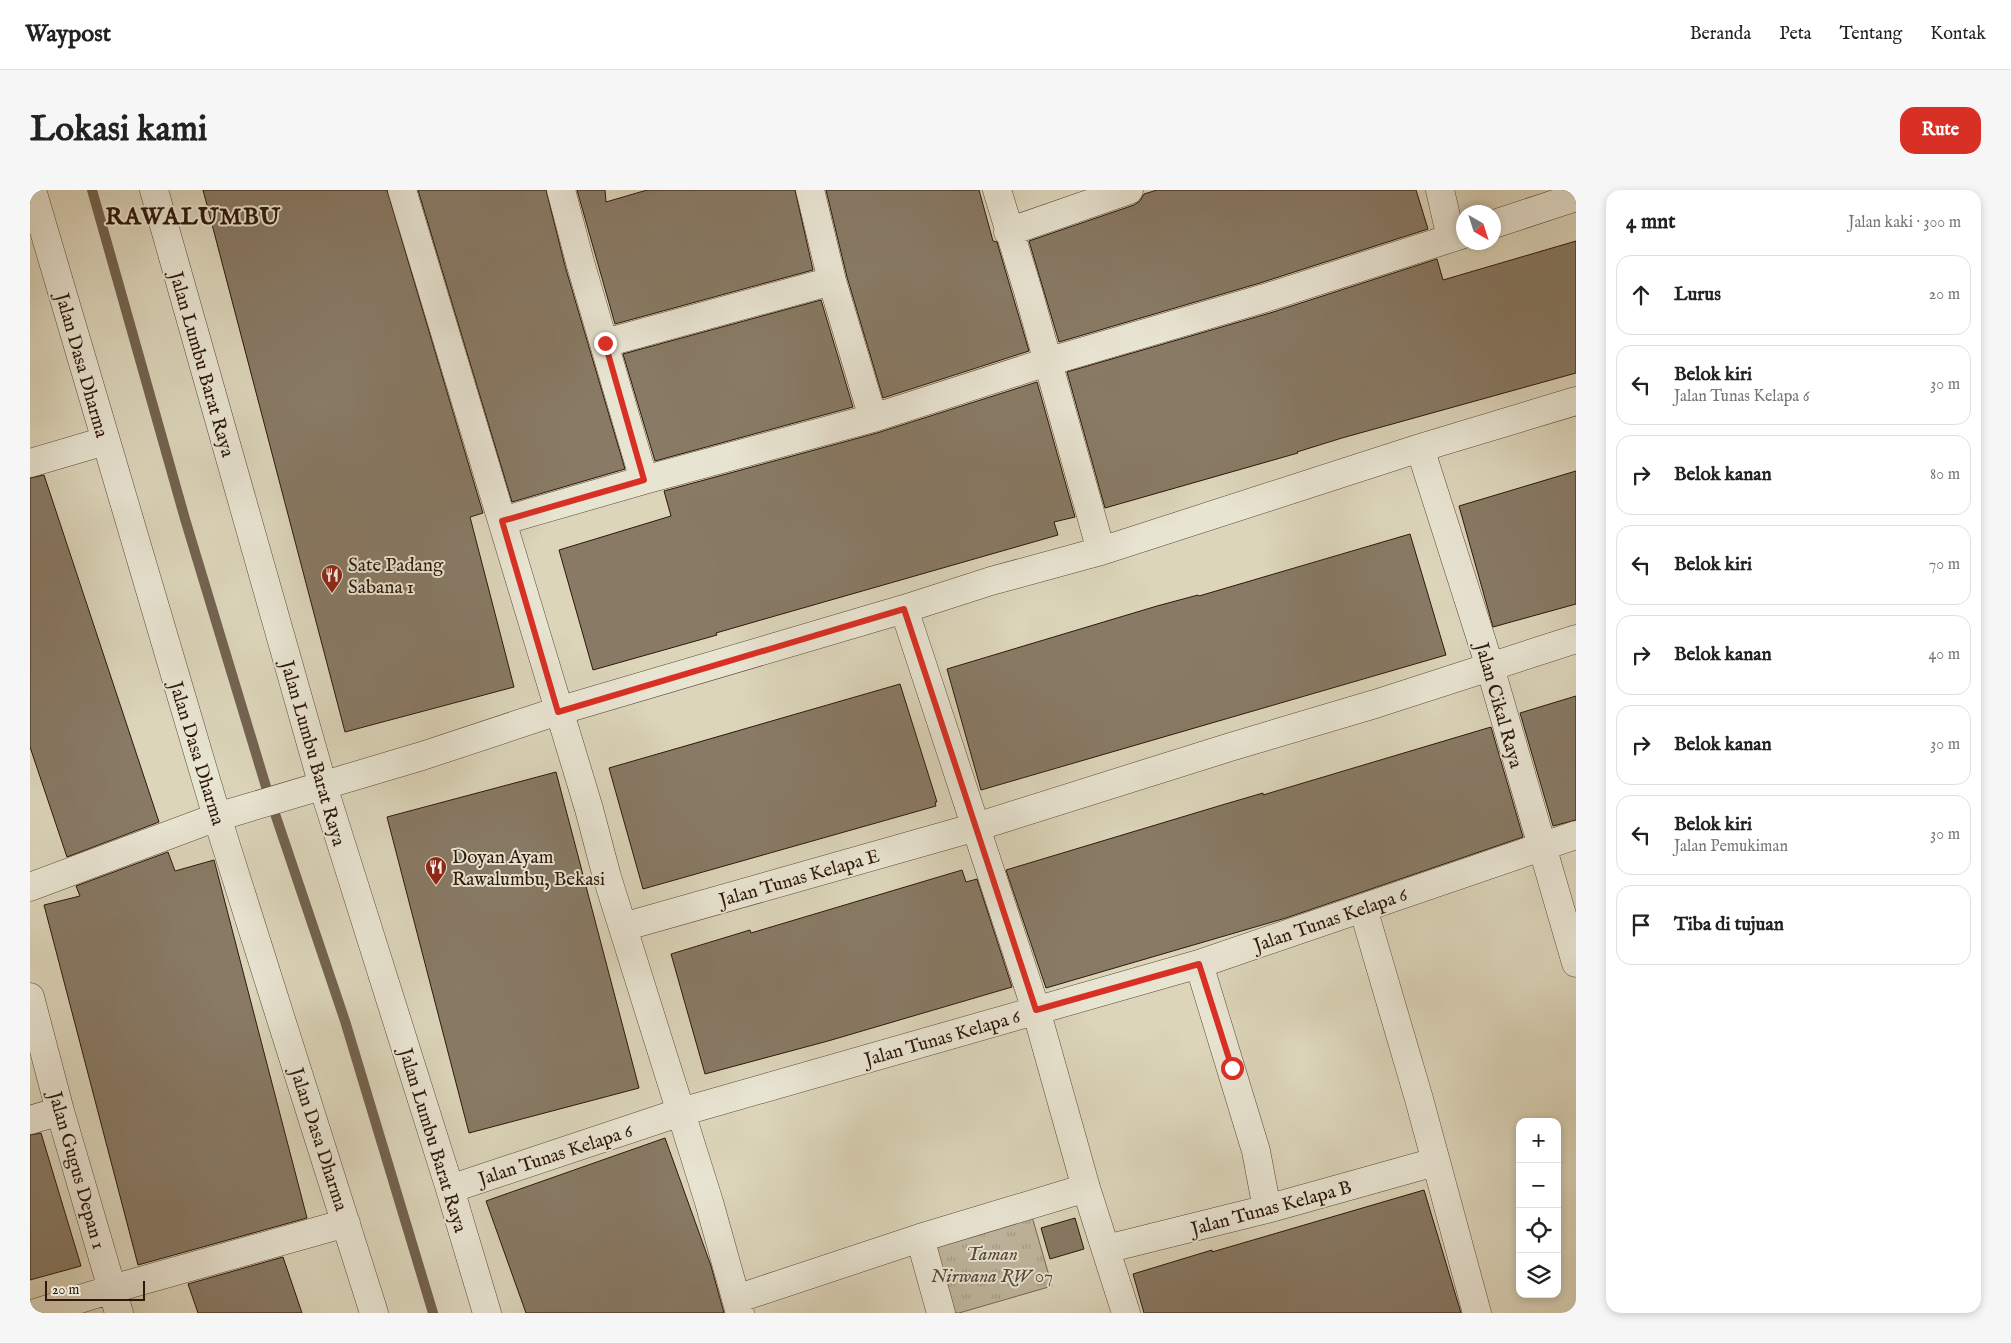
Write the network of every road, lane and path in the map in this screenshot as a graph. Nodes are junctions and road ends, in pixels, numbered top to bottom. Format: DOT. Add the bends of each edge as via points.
graph roads {
  1 [pos="32,190"];
  2 [pos="154,190"];
  3 [pos="402,190"];
  4 [pos="561,190"];
  5 [pos="810,190"];
  6 [pos="996,190"];
  7 [pos="1129,190"];
  8 [pos="1440,190"];
  9 [pos="1576,197"];
  10 [pos="1501,222"];
  11 [pos="1008,232"];
  12 [pos="1456,233"];
  13 [pos="1456,236"];
  14 [pos="832,281"];
  15 [pos="605,343"];
  16 [pos="1047,362"];
  17 [pos="1576,401"];
  18 [pos="873,418"];
  19 [pos="105,441"];
  20 [pos="1420,448"];
  21 [pos="30,463"];
  22 [pos="644,480"];
  23 [pos="502,521"];
  24 [pos="1101,551"];
  25 [pos="904,609"];
  26 [pos="1576,639"];
  27 [pos="1490,667"];
  28 [pos="558,712"];
  29 [pos="313,789"];
  30 [pos="217,817"];
  31 [pos="976,827"];
  32 [pos="1576,835"];
  33 [pos="1541,846"];
  34 [pos="30,887"];
  35 [pos="1363,908"];
  36 [pos="623,926"];
  37 [pos="1576,963"];
  38 [pos="1199,964"];
  39 [pos="30,997"];
  40 [pos="1036,1010"];
  41 [pos="60,1111"];
  42 [pos="681,1112"];
  43 [pos="30,1120"];
  44 [pos="1435,1162"];
  45 [pos="1086,1188"];
  46 [pos="450,1189"];
  47 [pos="1268,1210"];
  48 [pos="346,1223"];
  49 [pos="920,1238"];
  50 [pos="1106,1248"];
  51 [pos="115,1301"];
  52 [pos="738,1306"];
  53 [pos="35,1313"];
  54 [pos="374,1313"];
  55 [pos="487,1313"];
  56 [pos="941,1313"];
  57 [pos="1126,1313"];
  58 [pos="1477,1313"];
  1 -- 19 [label="street, Jalan Dasa Dharma"];
  2 -- 29 [label="street, Jalan Lumbu Barat Raya"];
  3 -- 23 [label="street"];
  4 -- 15 [label="street"];
  5 -- 14 [label="street"];
  6 -- 11 [label="street"];
  7 -- 11 [label="street"];
  8 -- 12 [label="street"];
  9 -- 10 [label="street"];
  11 -- 16 [label="street"];
  13 -- 16 [label="street" via="1265,298"];
  14 -- 15 [label="street"];
  14 -- 18 [label="street"];
  15 -- 22 [label="street"];
  16 -- 18 [label="street"];
  16 -- 24 [label="street"];
  17 -- 20 [label="street"];
  18 -- 22 [label="street"];
  19 -- 21 [label="street"];
  19 -- 30 [label="street, Jalan Dasa Dharma"];
  20 -- 24 [label="street"];
  20 -- 27 [label="street, Jalan Cikal Raya"];
  22 -- 23 [label="street"];
  23 -- 28 [label="street"];
  24 -- 25 [label="street"];
  25 -- 28 [label="street"];
  25 -- 31 [label="street"];
  26 -- 27 [label="street, Jalan Tunas Kelapa E"];
  27 -- 31 [label="street, Jalan Tunas Kelapa E"];
  27 -- 33 [label="street, Jalan Cikal Raya"];
  28 -- 29 [label="street"];
  28 -- 36 [label="street"];
  29 -- 30 [label="street"];
  29 -- 46 [label="street, Jalan Lumbu Barat Raya"];
  30 -- 34 [label="street"];
  30 -- 48 [label="street, Jalan Dasa Dharma"];
  31 -- 36 [label="street, Jalan Tunas Kelapa E"];
  31 -- 40 [label="street"];
  32 -- 33 [label="street, Jalan Tunas Kelapa 6"];
  33 -- 35 [label="street, Jalan Tunas Kelapa 6"];
  33 -- 37 [label="street, Jalan Cikal Raya"];
  35 -- 38 [label="street, Jalan Tunas Kelapa 6"];
  35 -- 44 [label="street"];
  36 -- 42 [label="street"];
  38 -- 40 [label="street, Jalan Tunas Kelapa 6"];
  38 -- 47 [label="street" via="1256,1151"];
  39 -- 41 [label="street, Jalan Gugus Depan 1"];
  40 -- 42 [label="street, Jalan Tunas Kelapa 6"];
  40 -- 45 [label="street"];
  41 -- 43 [label="street"];
  41 -- 51 [label="street, Jalan Gugus Depan 1"];
  42 -- 46 [label="street, Jalan Tunas Kelapa 6"];
  42 -- 52 [label="street"];
  44 -- 47 [label="street, Jalan Tunas Kelapa B"];
  44 -- 58 [label="street"];
  45 -- 49 [label="street"];
  45 -- 50 [label="street"];
  46 -- 55 [label="street, Jalan Lumbu Barat Raya"];
  47 -- 50 [label="street, Jalan Tunas Kelapa B"];
  48 -- 51 [label="street"];
  48 -- 54 [label="street, Jalan Dasa Dharma"];
  49 -- 52 [label="street"];
  49 -- 56 [label="street"];
  50 -- 57 [label="street"];
  51 -- 53 [label="street"];
}
